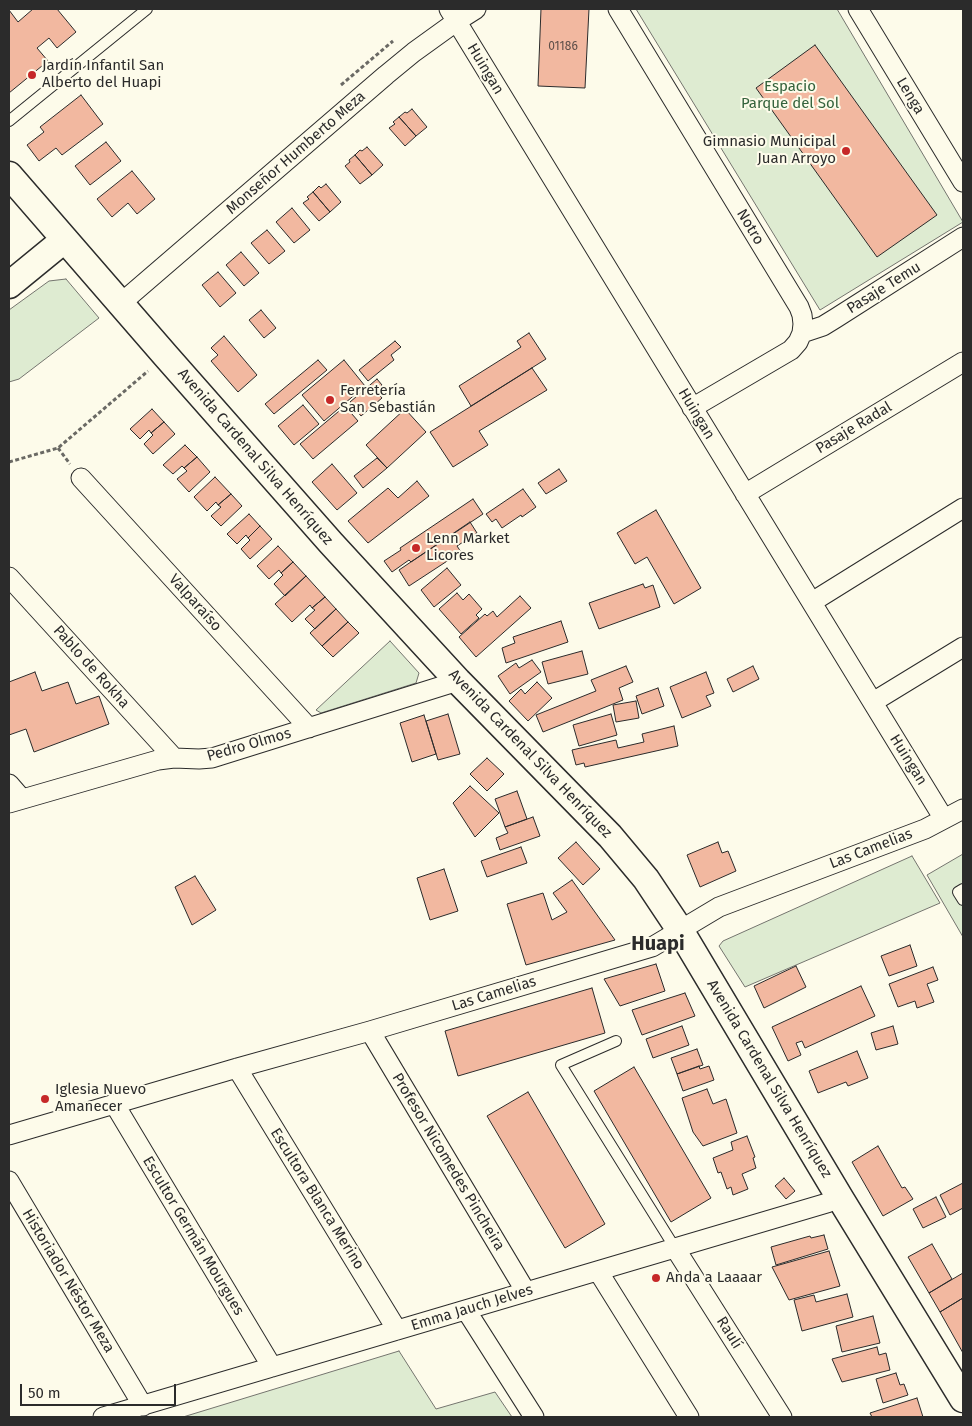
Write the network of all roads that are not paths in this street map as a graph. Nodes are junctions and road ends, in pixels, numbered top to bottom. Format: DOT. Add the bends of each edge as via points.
graph roads {
  1 [pos="147,9"];
  2 [pos="476,9"];
  3 [pos="618,9"];
  4 [pos="858,9"];
  5 [pos="453,15"];
  6 [pos="9,122"];
  7 [pos="9,174"];
  8 [pos="963,182"];
  9 [pos="963,237"];
  10 [pos="64,240"];
  11 [pos="9,285"];
  12 [pos="120,304"];
  13 [pos="802,333"];
  14 [pos="963,362"];
  15 [pos="692,408"];
  16 [pos="81,478"];
  17 [pos="745,494"];
  18 [pos="963,508"];
  19 [pos="9,576"];
  20 [pos="812,602"];
  21 [pos="963,647"];
  22 [pos="458,681"];
  23 [pos="873,702"];
  24 [pos="309,728"];
  25 [pos="174,758"];
  26 [pos="9,784"];
  27 [pos="16,801"];
  28 [pos="963,809"];
  29 [pos="944,819"];
  30 [pos="963,889"];
  31 [pos="963,900"];
  32 [pos="680,930"];
  33 [pos="370,1031"];
  34 [pos="616,1040"];
  35 [pos="236,1068"];
  36 [pos="115,1105"];
  37 [pos="9,1135"];
  38 [pos="9,1181"];
  39 [pos="840,1198"];
  40 [pos="675,1248"];
  41 [pos="598,1271"];
  42 [pos="526,1292"];
  43 [pos="466,1310"];
  44 [pos="397,1330"];
  45 [pos="272,1367"];
  46 [pos="963,1399"];
  47 [pos="142,1406"];
  48 [pos="103,1417"];
  49 [pos="534,1417"];
  50 [pos="689,1417"];
  51 [pos="782,1417"];
  1 -- 6 [label="lane"];
  2 -- 5 [label="street, Monseñor Humberto Meza"];
  3 -- 13 [label="street, Notro" via="798,307 802,315"];
  4 -- 8 [label="street, Lenga"];
  5 -- 12 [label="street, Monseñor Humberto Meza"];
  5 -- 15 [label="street, Huingan"];
  7 -- 10 [label="street, Avenida Cardenal Silva Henríquez"];
  9 -- 13 [label="street, Pasaje Temu" via="823,326"];
  10 -- 11 [label="street"];
  10 -- 12 [label="street, Avenida Cardenal Silva Henríquez"];
  12 -- 22 [label="street, Avenida Cardenal Silva Henríquez" via="343,557"];
  13 -- 15 [label="street" via="791,350"];
  14 -- 17 [label="street, Pasaje Radal"];
  15 -- 17 [label="street, Huingan"];
  16 -- 24 [label="street, Valparaíso"];
  17 -- 20 [label="street, Huingan"];
  18 -- 20 [label="street"];
  19 -- 25 [label="street, Pablo de Rokha"];
  20 -- 23 [label="street, Huingan"];
  21 -- 23 [label="street"];
  22 -- 24 [label="street, Pedro Olmos"];
  22 -- 32 [label="street, Avenida Cardenal Silva Henríquez" via="610,836 646,879"];
  23 -- 29 [label="street, Huingan"];
  24 -- 25 [label="street, Pedro Olmos" via="212,758"];
  25 -- 27 [label="street, Pedro Olmos"];
  26 -- 27 [label="street"];
  28 -- 29 [label="street, Las Camelias"];
  29 -- 32 [label="street, Las Camelias" via="727,904"];
  30 -- 31 [label="lane" via="958,892"];
  32 -- 33 [label="street, Las Camelias" via="652,947"];
  32 -- 39 [label="street, Avenida Cardenal Silva Henríquez"];
  33 -- 35 [label="street, Las Camelias"];
  33 -- 42 [label="street, Profesor Nicomedes Pincheira"];
  34 -- 40 [label="lane" via="561,1066"];
  35 -- 36 [label="street, Las Camelias"];
  35 -- 44 [label="street, Escultora Blanca Merino"];
  36 -- 37 [label="street, Las Camelias"];
  36 -- 45 [label="street, Escultor Germán Mourgues"];
  38 -- 47 [label="street, Historiador Néstor Meza"];
  39 -- 40 [label="street, Emma Jauch Jelves"];
  39 -- 46 [label="street, Avenida Cardenal Silva Henríquez"];
  40 -- 41 [label="street, Emma Jauch Jelves"];
  40 -- 51 [label="street, Raulí"];
  41 -- 42 [label="street, Emma Jauch Jelves"];
  41 -- 50 [label="street"];
  42 -- 43 [label="street, Emma Jauch Jelves"];
  43 -- 44 [label="street, Emma Jauch Jelves"];
  43 -- 49 [label="street"];
  44 -- 45 [label="street, Emma Jauch Jelves"];
  45 -- 47 [label="street, Emma Jauch Jelves"];
  47 -- 48 [label="street, Emma Jauch Jelves"];
}
